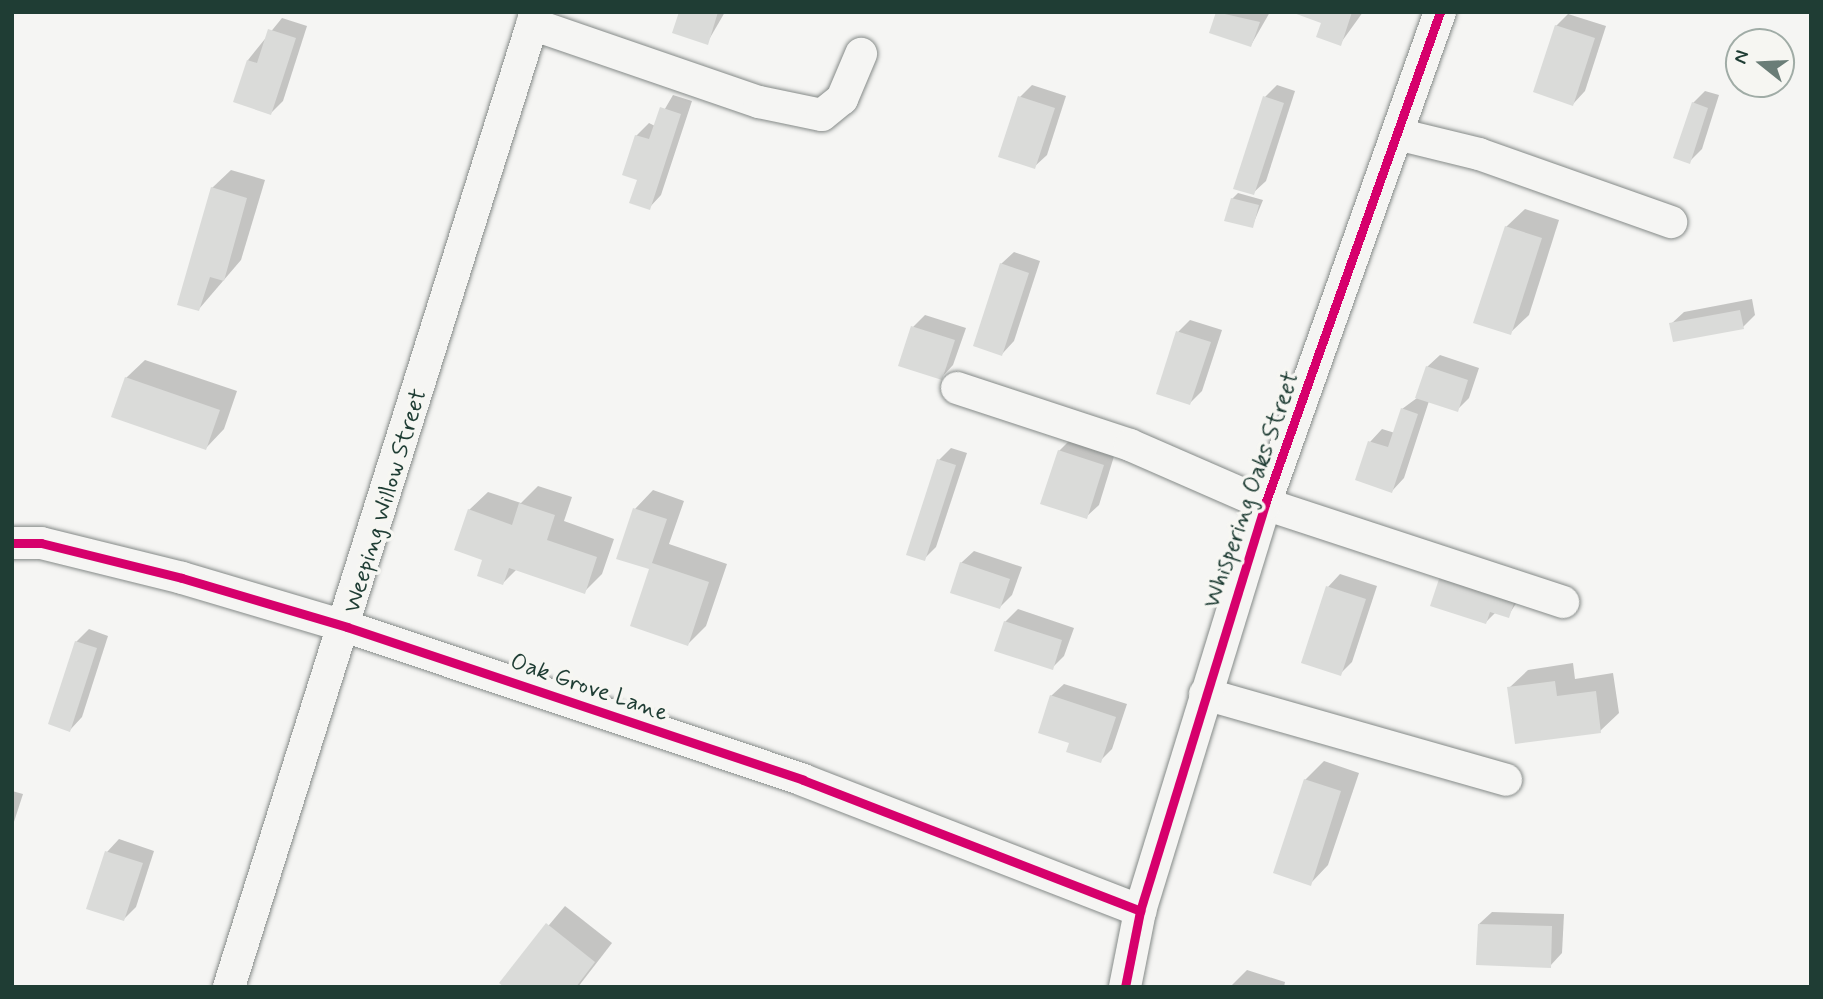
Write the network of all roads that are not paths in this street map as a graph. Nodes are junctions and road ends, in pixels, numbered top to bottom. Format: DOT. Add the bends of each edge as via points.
graph roads {
  1 [pos="1440,12"];
  2 [pos="534,18"];
  3 [pos="861,54"];
  4 [pos="1397,134"];
  5 [pos="1671,222"];
  6 [pos="957,388"];
  7 [pos="1265,504"];
  8 [pos="12,543"];
  9 [pos="1563,602"];
  10 [pos="347,627"];
  11 [pos="1205,694"];
  12 [pos="1506,780"];
  13 [pos="1140,911"];
  14 [pos="229,987"];
  15 [pos="1125,987"];
  1 -- 4 [label="street, Whispering Oaks Street"];
  2 -- 3 [label="street" via="760,102 822,116 842,99"];
  2 -- 10 [label="street, Weeping Willow Street"];
  4 -- 5 [label="street" via="1479,154"];
  4 -- 7 [label="street, Whispering Oaks Street"];
  6 -- 7 [label="street" via="1073,424"];
  7 -- 9 [label="street"];
  7 -- 11 [label="street, Whispering Oaks Street"];
  8 -- 10 [label="street, Oak Grove Lane" via="41,543"];
  10 -- 13 [label="street, Oak Grove Lane" via="803,780"];
  10 -- 14 [label="street, Weeping Willow Street"];
  11 -- 12 [label="street"];
  11 -- 13 [label="street, Whispering Oaks Street"];
  13 -- 15 [label="street, Whispering Oaks Street"];
}
